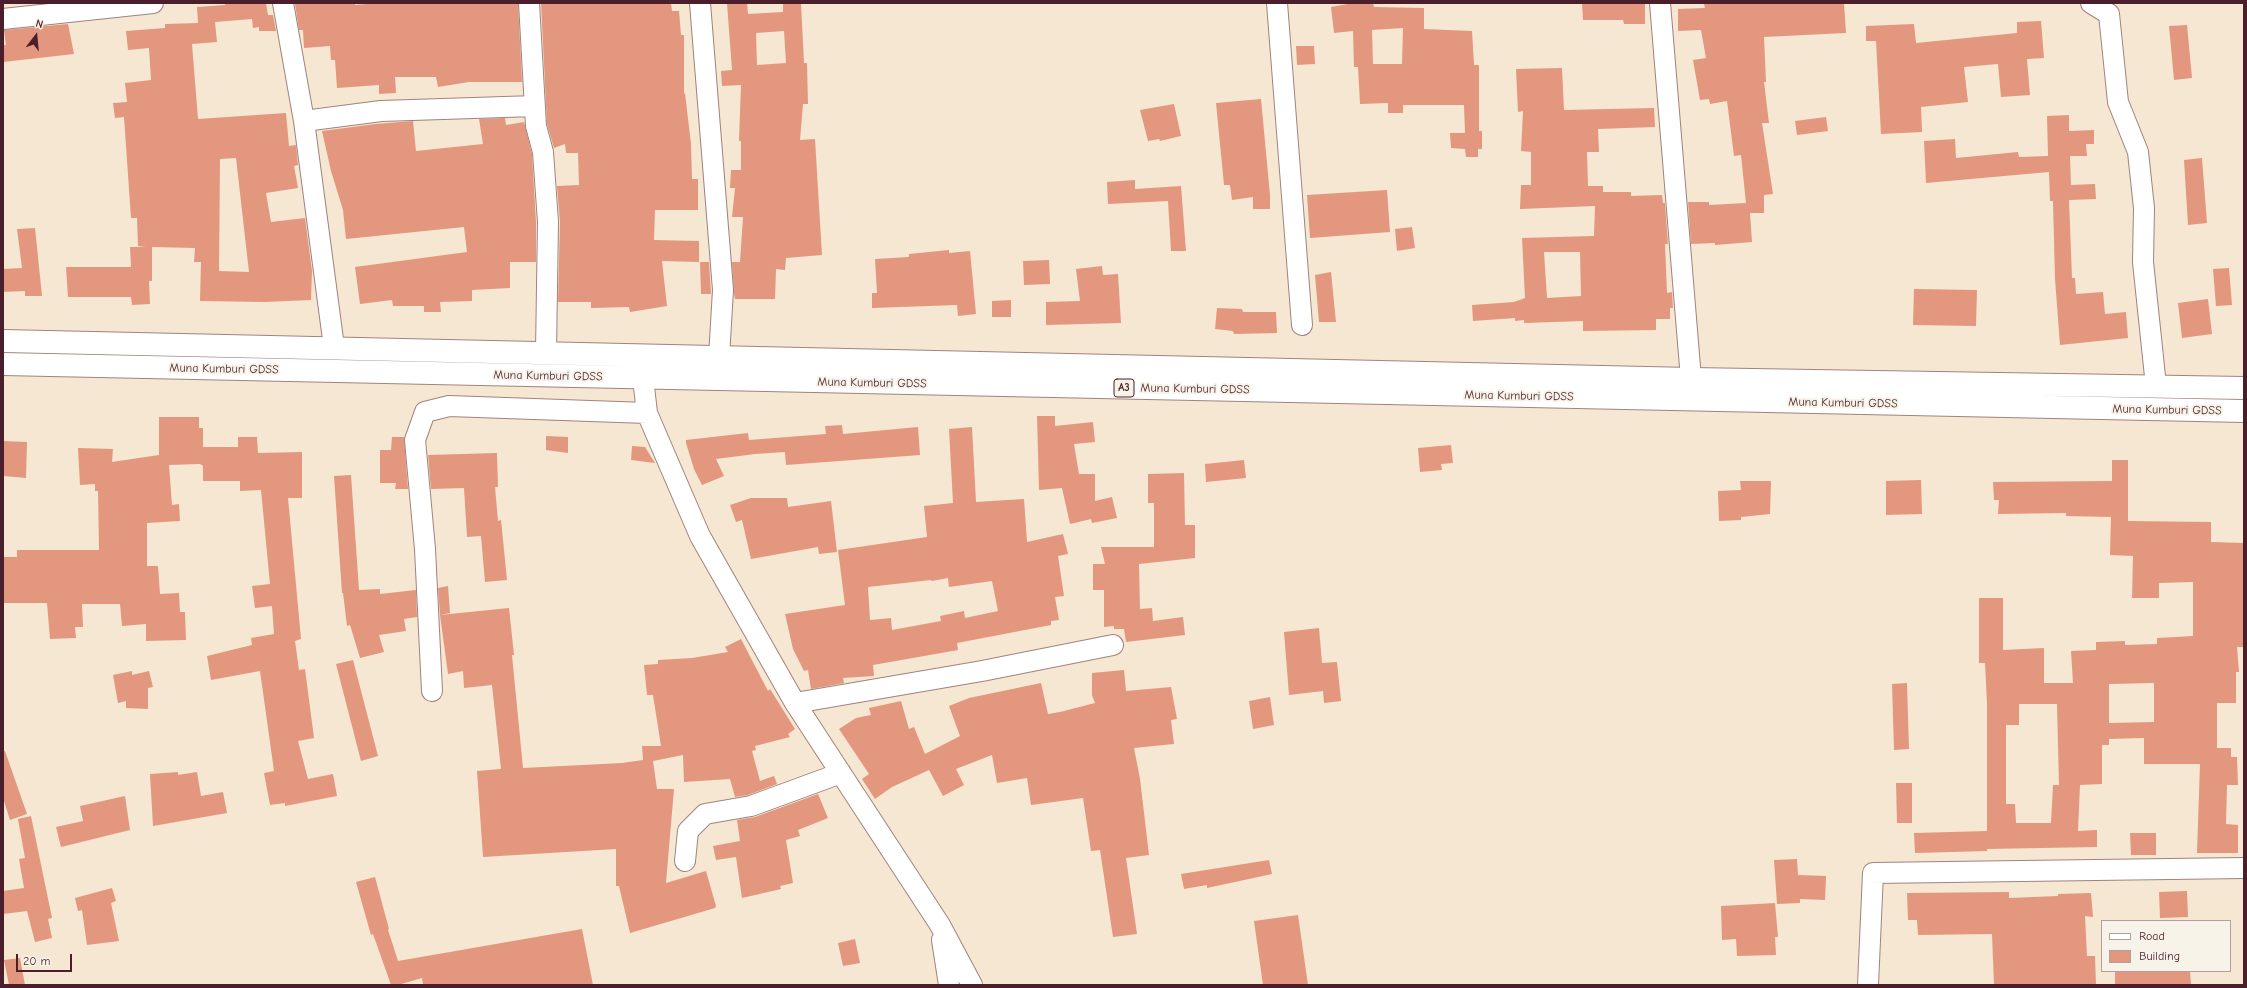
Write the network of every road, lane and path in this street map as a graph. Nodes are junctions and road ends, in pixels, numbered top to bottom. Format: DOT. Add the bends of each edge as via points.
graph roads {
  1 [pos="153,3"];
  2 [pos="283,3"];
  3 [pos="529,3"];
  4 [pos="700,3"];
  5 [pos="1277,3"];
  6 [pos="1660,3"];
  7 [pos="2091,3"];
  8 [pos="3,19"];
  9 [pos="535,106"];
  10 [pos="304,121"];
  11 [pos="1302,325"];
  12 [pos="3,342"];
  13 [pos="334,348"];
  14 [pos="546,352"];
  15 [pos="644,355"];
  16 [pos="719,357"];
  17 [pos="3,364"];
  18 [pos="643,378"];
  19 [pos="1691,379"];
  20 [pos="2156,386"];
  21 [pos="2244,388"];
  22 [pos="2244,412"];
  23 [pos="647,413"];
  24 [pos="1113,645"];
  25 [pos="432,691"];
  26 [pos="795,703"];
  27 [pos="842,773"];
  28 [pos="685,861"];
  29 [pos="2244,868"];
  30 [pos="940,925"];
  31 [pos="949,985"];
  32 [pos="972,985"];
  33 [pos="1868,985"];
  1 -- 8 [label="street"];
  2 -- 10 [label="street"];
  3 -- 9 [label="street"];
  4 -- 16 [label="street" via="723,290"];
  5 -- 11 [label="street"];
  6 -- 19 [label="street"];
  7 -- 20 [label="street" via="2109,14 2118,102 2138,152 2144,208 2143,262"];
  9 -- 10 [label="street" via="381,111"];
  9 -- 14 [label="street" via="536,126 543,152 548,222"];
  10 -- 13 [label="street"];
  12 -- 13 [label="highway, Muna Kumburi GDSS / A3"];
  13 -- 14 [label="highway, Muna Kumburi GDSS / A3"];
  14 -- 15 [label="highway, Muna Kumburi GDSS / A3"];
  15 -- 16 [label="highway, Muna Kumburi GDSS / A3"];
  15 -- 18 [label="street"];
  16 -- 19 [label="highway, Muna Kumburi GDSS / A3"];
  17 -- 18 [label="highway, Muna Kumburi GDSS / A3"];
  18 -- 22 [label="highway, Muna Kumburi GDSS / A3"];
  18 -- 23 [label="street"];
  19 -- 20 [label="highway, Muna Kumburi GDSS / A3"];
  20 -- 21 [label="highway, Muna Kumburi GDSS / A3"];
  23 -- 25 [label="street" via="449,406 425,412 415,440 425,549"];
  23 -- 26 [label="street" via="700,536"];
  24 -- 26 [label="street" via="982,672"];
  26 -- 27 [label="street"];
  27 -- 28 [label="street" via="751,806 705,814 688,831"];
  27 -- 30 [label="street"];
  29 -- 33 [label="street" via="1873,873"];
  30 -- 31 [label="street"];
  30 -- 32 [label="street"];
}
